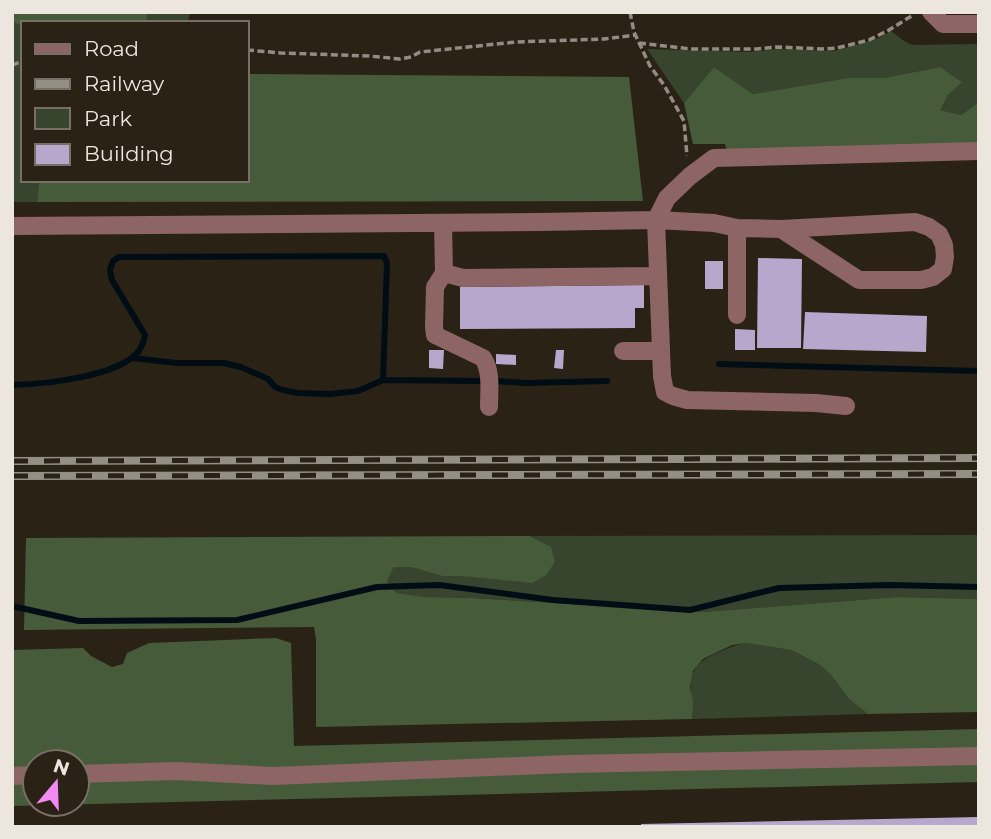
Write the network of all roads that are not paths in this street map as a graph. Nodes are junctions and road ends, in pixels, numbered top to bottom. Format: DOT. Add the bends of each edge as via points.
graph roads {
  1 [pos="932,12"];
  2 [pos="979,24"];
  3 [pos="979,151"];
  4 [pos="656,220"];
  5 [pos="443,223"];
  6 [pos="12,226"];
  7 [pos="737,228"];
  8 [pos="781,229"];
  9 [pos="444,273"];
  10 [pos="658,276"];
  11 [pos="737,315"];
  12 [pos="623,351"];
  13 [pos="660,351"];
  14 [pos="846,406"];
  15 [pos="489,407"];
  16 [pos="979,756"];
  17 [pos="91,774"];
  1 -- 2 [label="lane" via="943,24"];
  3 -- 4 [label="lane" via="713,158 667,198"];
  4 -- 5 [label="lane"];
  4 -- 7 [label="lane"];
  4 -- 10 [label="lane"];
  5 -- 6 [label="lane"];
  5 -- 9 [label="lane"];
  7 -- 8 [label="lane"];
  7 -- 11 [label="lane"];
  8 -- 8 [label="lane" via="915,222 939,234 944,245 943,269 921,280 859,280"];
  9 -- 10 [label="lane" via="463,278"];
  9 -- 15 [label="lane" via="435,287 435,335 483,358 489,373"];
  10 -- 13 [label="lane"];
  12 -- 13 [label="lane"];
  13 -- 14 [label="lane" via="666,392 673,396"];
  16 -- 17 [label="lane" via="568,764 283,776 177,771"];
}
